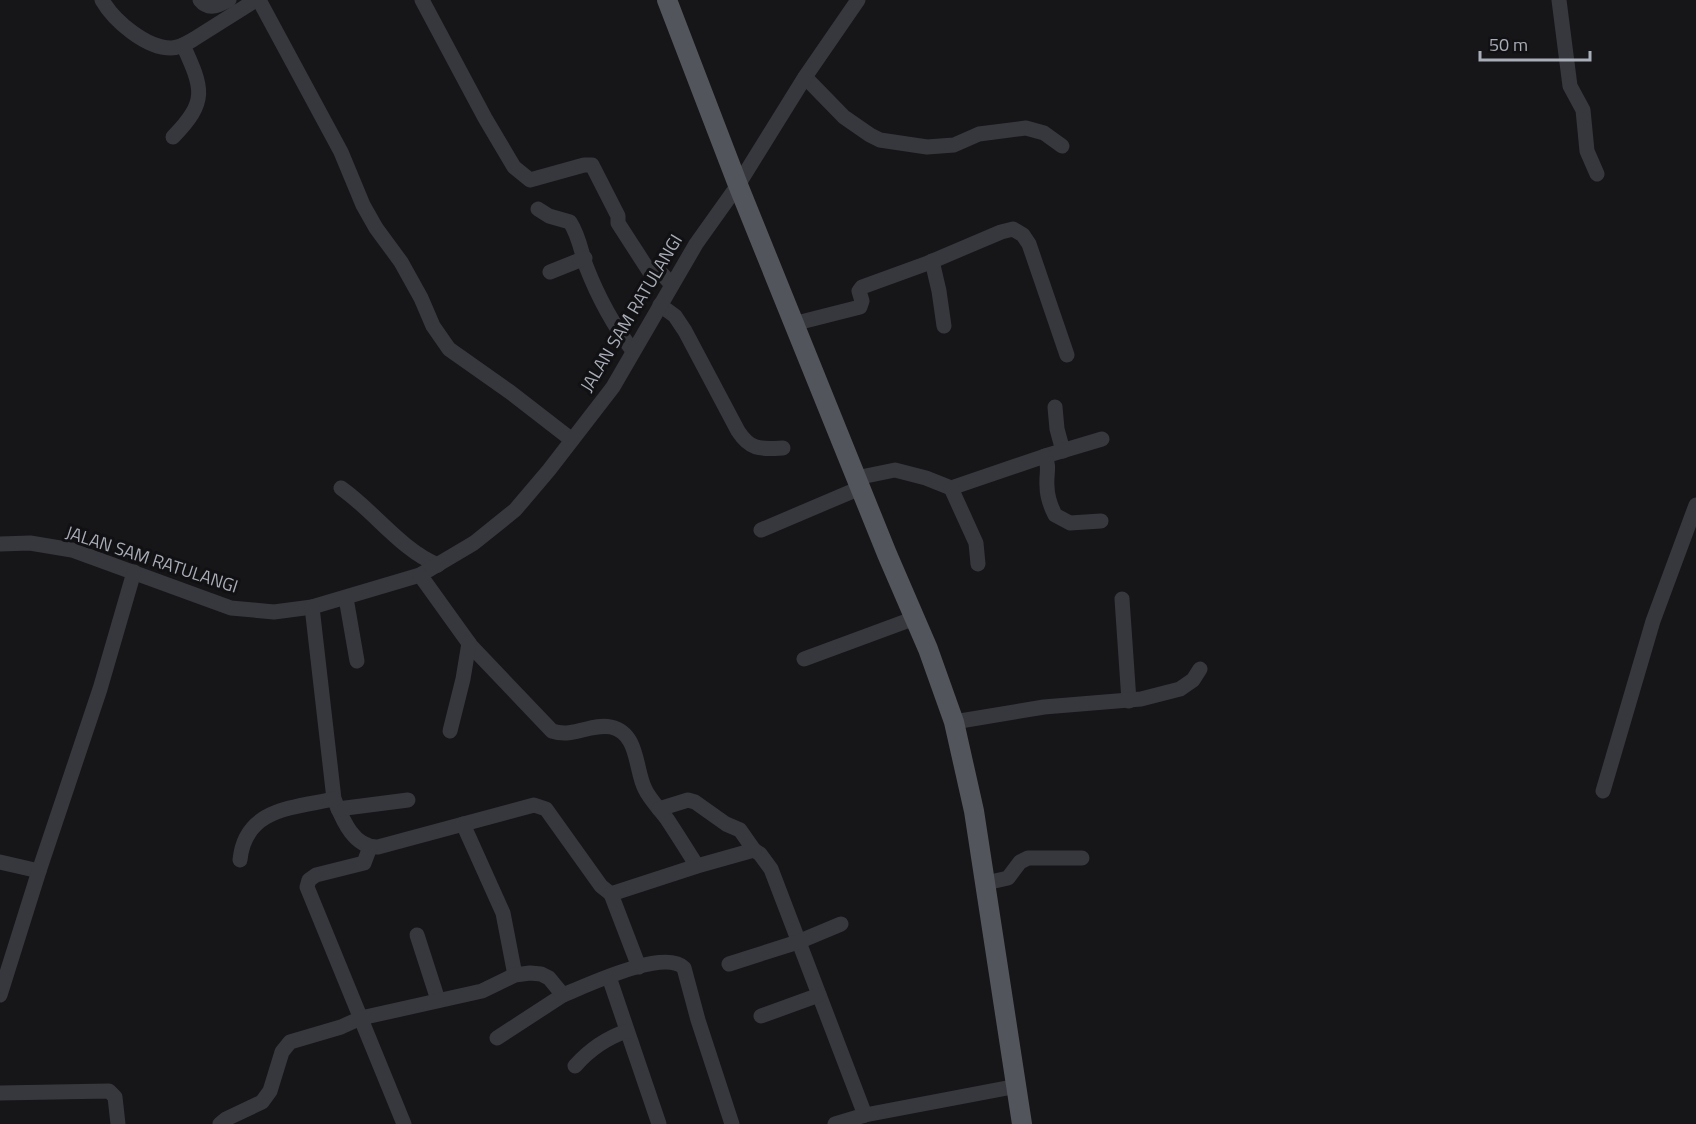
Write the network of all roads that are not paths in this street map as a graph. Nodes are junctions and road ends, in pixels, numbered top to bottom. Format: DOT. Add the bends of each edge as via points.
graph roads {
  1 [pos="102,0"];
  2 [pos="201,0"];
  3 [pos="229,0"];
  4 [pos="422,0"];
  5 [pos="667,0"];
  6 [pos="858,0"];
  7 [pos="1559,0"];
  8 [pos="249,2"];
  9 [pos="183,45"];
  10 [pos="805,77"];
  11 [pos="173,137"];
  12 [pos="1062,146"];
  13 [pos="1597,174"];
  14 [pos="738,186"];
  15 [pos="538,209"];
  16 [pos="585,258"];
  17 [pos="932,261"];
  18 [pos="550,272"];
  19 [pos="672,285"];
  20 [pos="660,304"];
  21 [pos="794,324"];
  22 [pos="944,326"];
  23 [pos="633,351"];
  24 [pos="1067,355"];
  25 [pos="1055,406"];
  26 [pos="1102,439"];
  27 [pos="572,440"];
  28 [pos="783,448"];
  29 [pos="1063,451"];
  30 [pos="1045,456"];
  31 [pos="858,483"];
  32 [pos="341,488"];
  33 [pos="951,488"];
  34 [pos="1696,505"];
  35 [pos="1101,521"];
  36 [pos="761,530"];
  37 [pos="0,544"];
  38 [pos="978,564"];
  39 [pos="438,565"];
  40 [pos="134,572"];
  41 [pos="420,575"];
  42 [pos="346,598"];
  43 [pos="1122,599"];
  44 [pos="312,607"];
  45 [pos="915,618"];
  46 [pos="468,643"];
  47 [pos="804,659"];
  48 [pos="357,661"];
  49 [pos="1200,669"];
  50 [pos="1128,701"];
  51 [pos="954,722"];
  52 [pos="450,731"];
  53 [pos="1603,791"];
  54 [pos="408,800"];
  55 [pos="336,804"];
  56 [pos="659,809"];
  57 [pos="463,824"];
  58 [pos="370,847"];
  59 [pos="754,850"];
  60 [pos="1082,858"];
  61 [pos="240,860"];
  62 [pos="0,862"];
  63 [pos="697,866"];
  64 [pos="39,871"];
  65 [pos="986,883"];
  66 [pos="611,894"];
  67 [pos="841,924"];
  68 [pos="417,935"];
  69 [pos="798,942"];
  70 [pos="6,959"];
  71 [pos="729,964"];
  72 [pos="639,967"];
  73 [pos="514,975"];
  74 [pos="609,977"];
  75 [pos="0,995"];
  76 [pos="563,995"];
  77 [pos="819,995"];
  78 [pos="438,1000"];
  79 [pos="761,1016"];
  80 [pos="361,1018"];
  81 [pos="627,1031"];
  82 [pos="497,1038"];
  83 [pos="575,1066"];
  84 [pos="1017,1086"];
  85 [pos="0,1093"];
  86 [pos="865,1115"];
  87 [pos="118,1124"];
  88 [pos="220,1124"];
  89 [pos="404,1124"];
  90 [pos="659,1124"];
  91 [pos="732,1124"];
  92 [pos="835,1124"];
  93 [pos="1022,1124"];
  1 -- 9 [label="street" via="110,14 130,32 170,48"];
  2 -- 3 [label="street" via="216,7"];
  4 -- 19 [label="street" via="514,167 530,180 592,165 618,216 618,224 649,271 663,275"];
  5 -- 14 [label="main road"];
  6 -- 10 [label="street, JALAN SAM RATULANGI"];
  7 -- 13 [label="street" via="1570,86 1583,110 1587,151"];
  8 -- 9 [label="street"];
  8 -- 27 [label="street" via="341,152 363,205 401,262 449,349"];
  9 -- 11 [label="street" via="195,70 199,100 190,120"];
  10 -- 12 [label="street" via="844,117 880,140 927,147 954,145 979,134 1026,128 1044,133"];
  10 -- 14 [label="street, JALAN SAM RATULANGI"];
  14 -- 19 [label="street, JALAN SAM RATULANGI"];
  14 -- 21 [label="main road"];
  15 -- 16 [label="street" via="570,222"];
  16 -- 18 [label="street"];
  16 -- 23 [label="street" via="610,318"];
  17 -- 21 [label="street" via="860,288 860,307"];
  17 -- 22 [label="street"];
  17 -- 24 [label="street" via="1009,229 1017,231 1029,244"];
  19 -- 20 [label="street, JALAN SAM RATULANGI"];
  20 -- 23 [label="street, JALAN SAM RATULANGI"];
  20 -- 28 [label="street" via="685,331 746,442 763,449"];
  21 -- 31 [label="main road"];
  23 -- 27 [label="street, JALAN SAM RATULANGI" via="613,387"];
  25 -- 29 [label="street"];
  26 -- 29 [label="street"];
  27 -- 39 [label="street, JALAN SAM RATULANGI" via="515,510 474,543"];
  29 -- 30 [label="street"];
  30 -- 33 [label="street"];
  30 -- 35 [label="street" via="1048,496 1055,515 1070,523"];
  31 -- 33 [label="street" via="896,470"];
  31 -- 36 [label="street"];
  31 -- 45 [label="main road"];
  32 -- 39 [label="street" via="362,502 423,559"];
  33 -- 38 [label="street" via="976,543"];
  34 -- 53 [label="street" via="1653,621"];
  37 -- 40 [label="street, JALAN SAM RATULANGI" via="57,547"];
  39 -- 41 [label="street, JALAN SAM RATULANGI"];
  40 -- 44 [label="street, JALAN SAM RATULANGI" via="231,608 274,612"];
  40 -- 64 [label="street" via="100,689"];
  41 -- 42 [label="street, JALAN SAM RATULANGI"];
  41 -- 46 [label="street"];
  42 -- 44 [label="street, JALAN SAM RATULANGI"];
  42 -- 48 [label="street"];
  43 -- 50 [label="street"];
  44 -- 55 [label="street"];
  45 -- 47 [label="street"];
  45 -- 51 [label="main road"];
  46 -- 52 [label="street" via="464,679"];
  46 -- 56 [label="street" via="552,731 563,735 612,727 628,739 644,788"];
  49 -- 50 [label="street" via="1180,689"];
  50 -- 51 [label="street" via="1044,707"];
  51 -- 65 [label="main road"];
  54 -- 55 [label="street"];
  55 -- 58 [label="street" via="355,837"];
  55 -- 61 [label="street" via="272,812 246,836"];
  56 -- 59 [label="street" via="688,800 695,802 745,835"];
  56 -- 63 [label="street"];
  57 -- 58 [label="street"];
  57 -- 66 [label="street" via="540,806"];
  57 -- 73 [label="street" via="502,913"];
  58 -- 80 [label="street" via="364,863 316,875 307,887"];
  59 -- 63 [label="street"];
  59 -- 69 [label="street" via="771,870"];
  60 -- 65 [label="street" via="1028,858 1008,878"];
  62 -- 64 [label="street"];
  63 -- 66 [label="street"];
  64 -- 70 [label="street"];
  65 -- 84 [label="main road"];
  66 -- 72 [label="street"];
  67 -- 69 [label="street"];
  68 -- 78 [label="street"];
  69 -- 71 [label="street"];
  69 -- 77 [label="street"];
  70 -- 75 [label="street"];
  72 -- 74 [label="street"];
  72 -- 91 [label="street" via="673,962 684,968"];
  73 -- 76 [label="street" via="541,974"];
  73 -- 78 [label="street" via="482,991"];
  74 -- 76 [label="street"];
  74 -- 81 [label="street"];
  76 -- 82 [label="street"];
  77 -- 79 [label="street"];
  77 -- 86 [label="street"];
  78 -- 80 [label="street"];
  80 -- 88 [label="street" via="290,1042 279,1058 266,1098"];
  80 -- 89 [label="street"];
  81 -- 83 [label="street" via="590,1050"];
  81 -- 90 [label="street"];
  84 -- 86 [label="street"];
  84 -- 93 [label="main road"];
  85 -- 87 [label="street" via="109,1091 115,1097"];
  86 -- 92 [label="street"];
}
